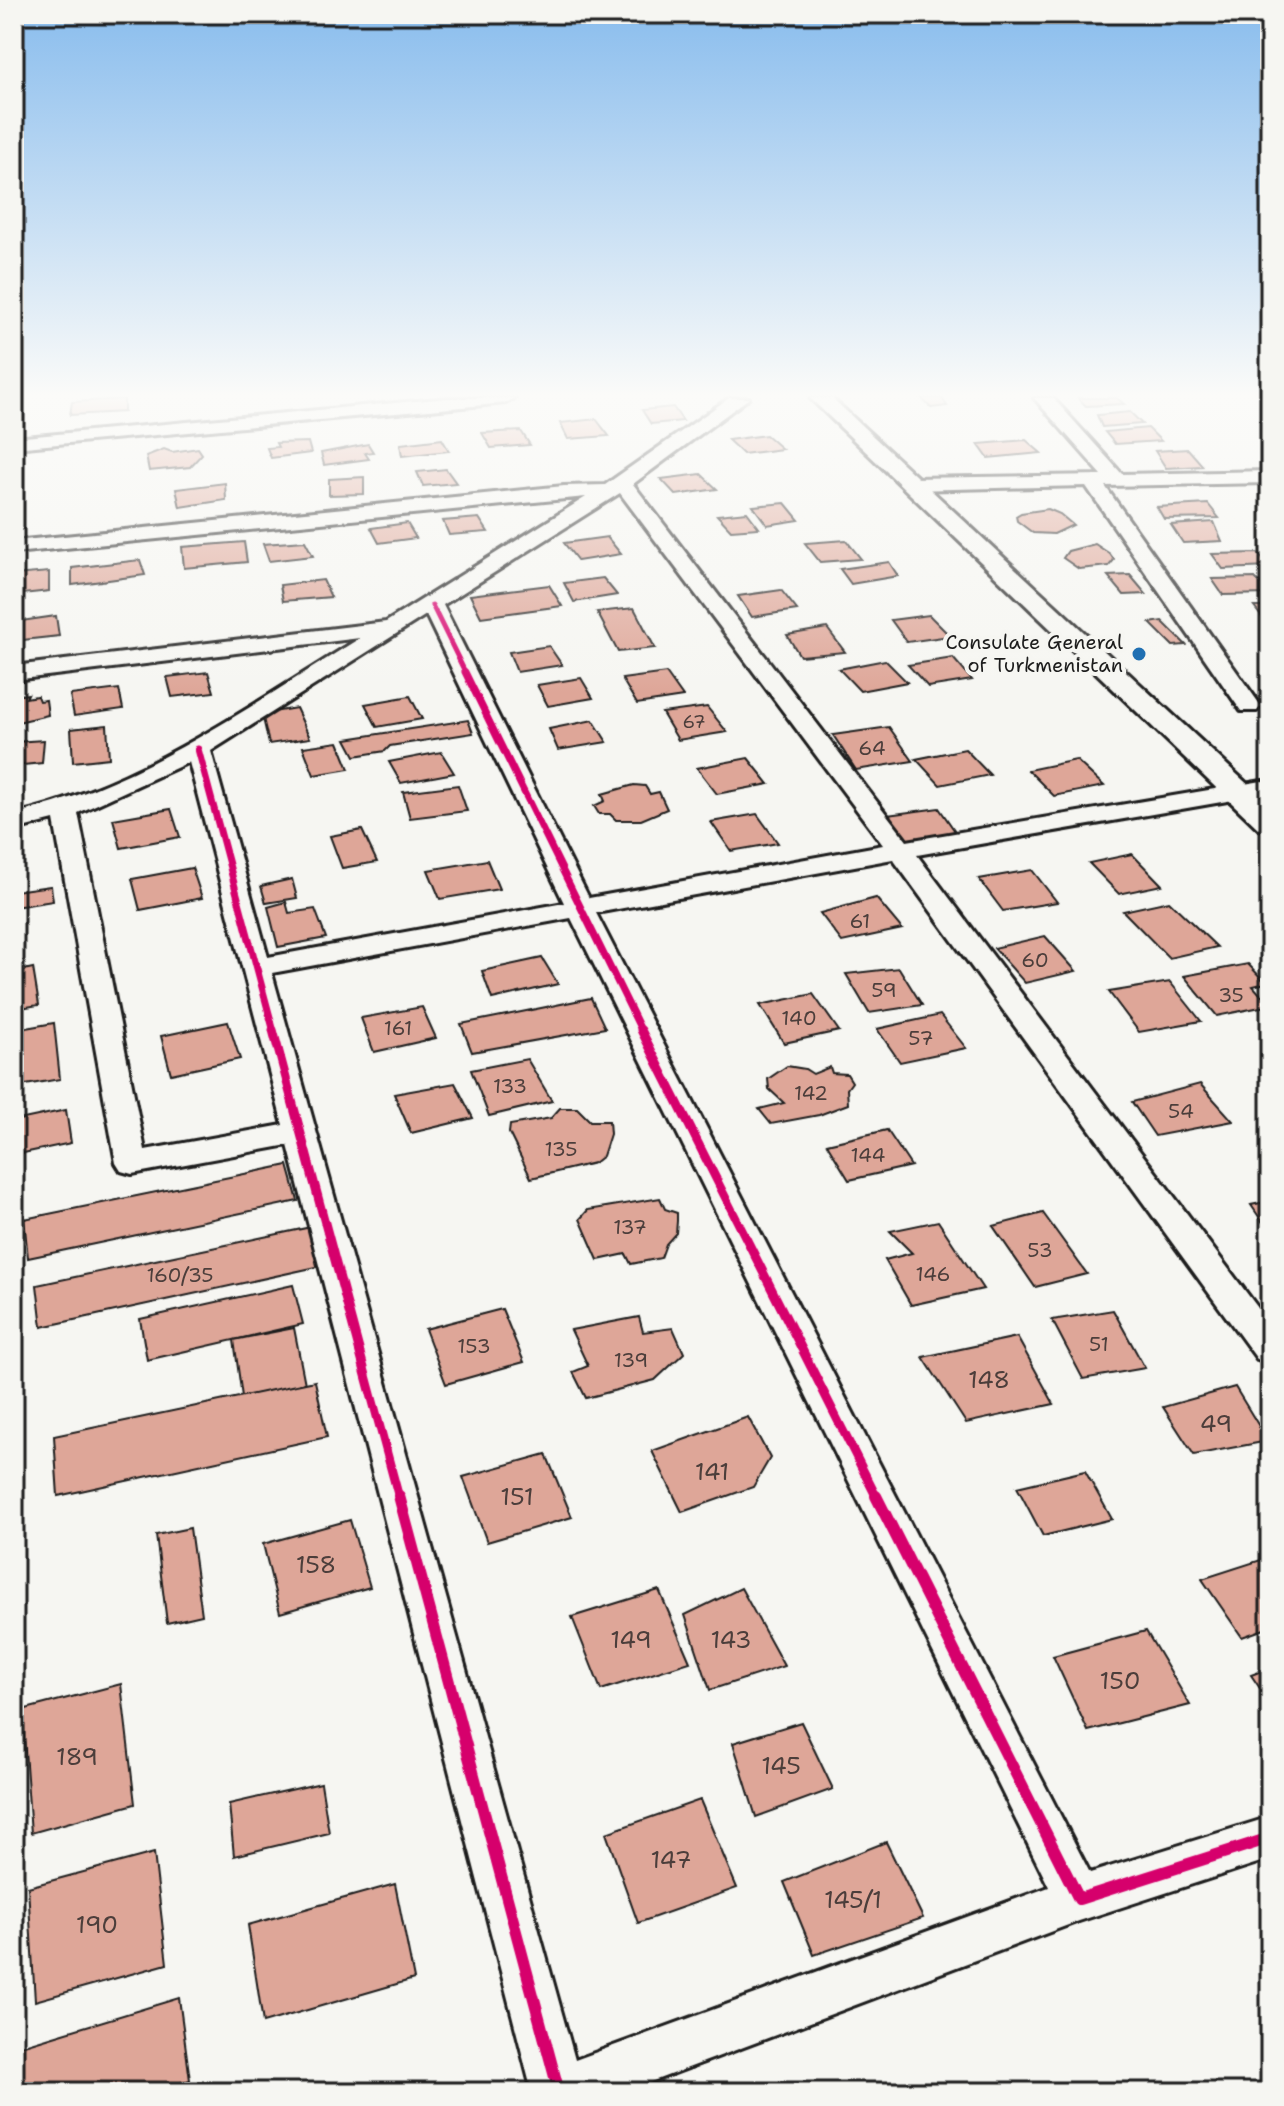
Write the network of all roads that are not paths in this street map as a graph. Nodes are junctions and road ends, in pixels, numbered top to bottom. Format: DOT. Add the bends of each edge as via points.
graph roads {
  1 [pos="525,496"];
  2 [pos="601,496"];
  3 [pos="621,496"];
  4 [pos="936,496"];
  5 [pos="1103,496"];
  6 [pos="14,547"];
  7 [pos="436,615"];
  8 [pos="396,627"];
  9 [pos="14,673"];
  10 [pos="1249,706"];
  11 [pos="198,749"];
  12 [pos="1257,792"];
  13 [pos="65,810"];
  14 [pos="14,822"];
  15 [pos="1270,822"];
  16 [pos="900,850"];
  17 [pos="581,910"];
  18 [pos="257,967"];
  19 [pos="301,1132"];
  20 [pos="1270,1350"];
  21 [pos="1270,1838"];
  22 [pos="1079,1899"];
  23 [pos="558,2092"];
  1 -- 6 [label="street"];
  2 -- 7 [label="street"];
  3 -- 16 [label="street"];
  4 -- 12 [label="street"];
  5 -- 10 [label="street"];
  7 -- 8 [label="street"];
  7 -- 17 [label="street"];
  8 -- 9 [label="street"];
  8 -- 11 [label="street"];
  11 -- 13 [label="street"];
  11 -- 18 [label="street"];
  12 -- 15 [label="street"];
  12 -- 16 [label="street"];
  13 -- 14 [label="street"];
  13 -- 19 [label="street" via="132,1163"];
  16 -- 17 [label="street"];
  16 -- 20 [label="street"];
  17 -- 18 [label="street"];
  17 -- 22 [label="street"];
  18 -- 19 [label="street"];
  19 -- 23 [label="street"];
  21 -- 22 [label="street"];
  22 -- 23 [label="street"];
}
